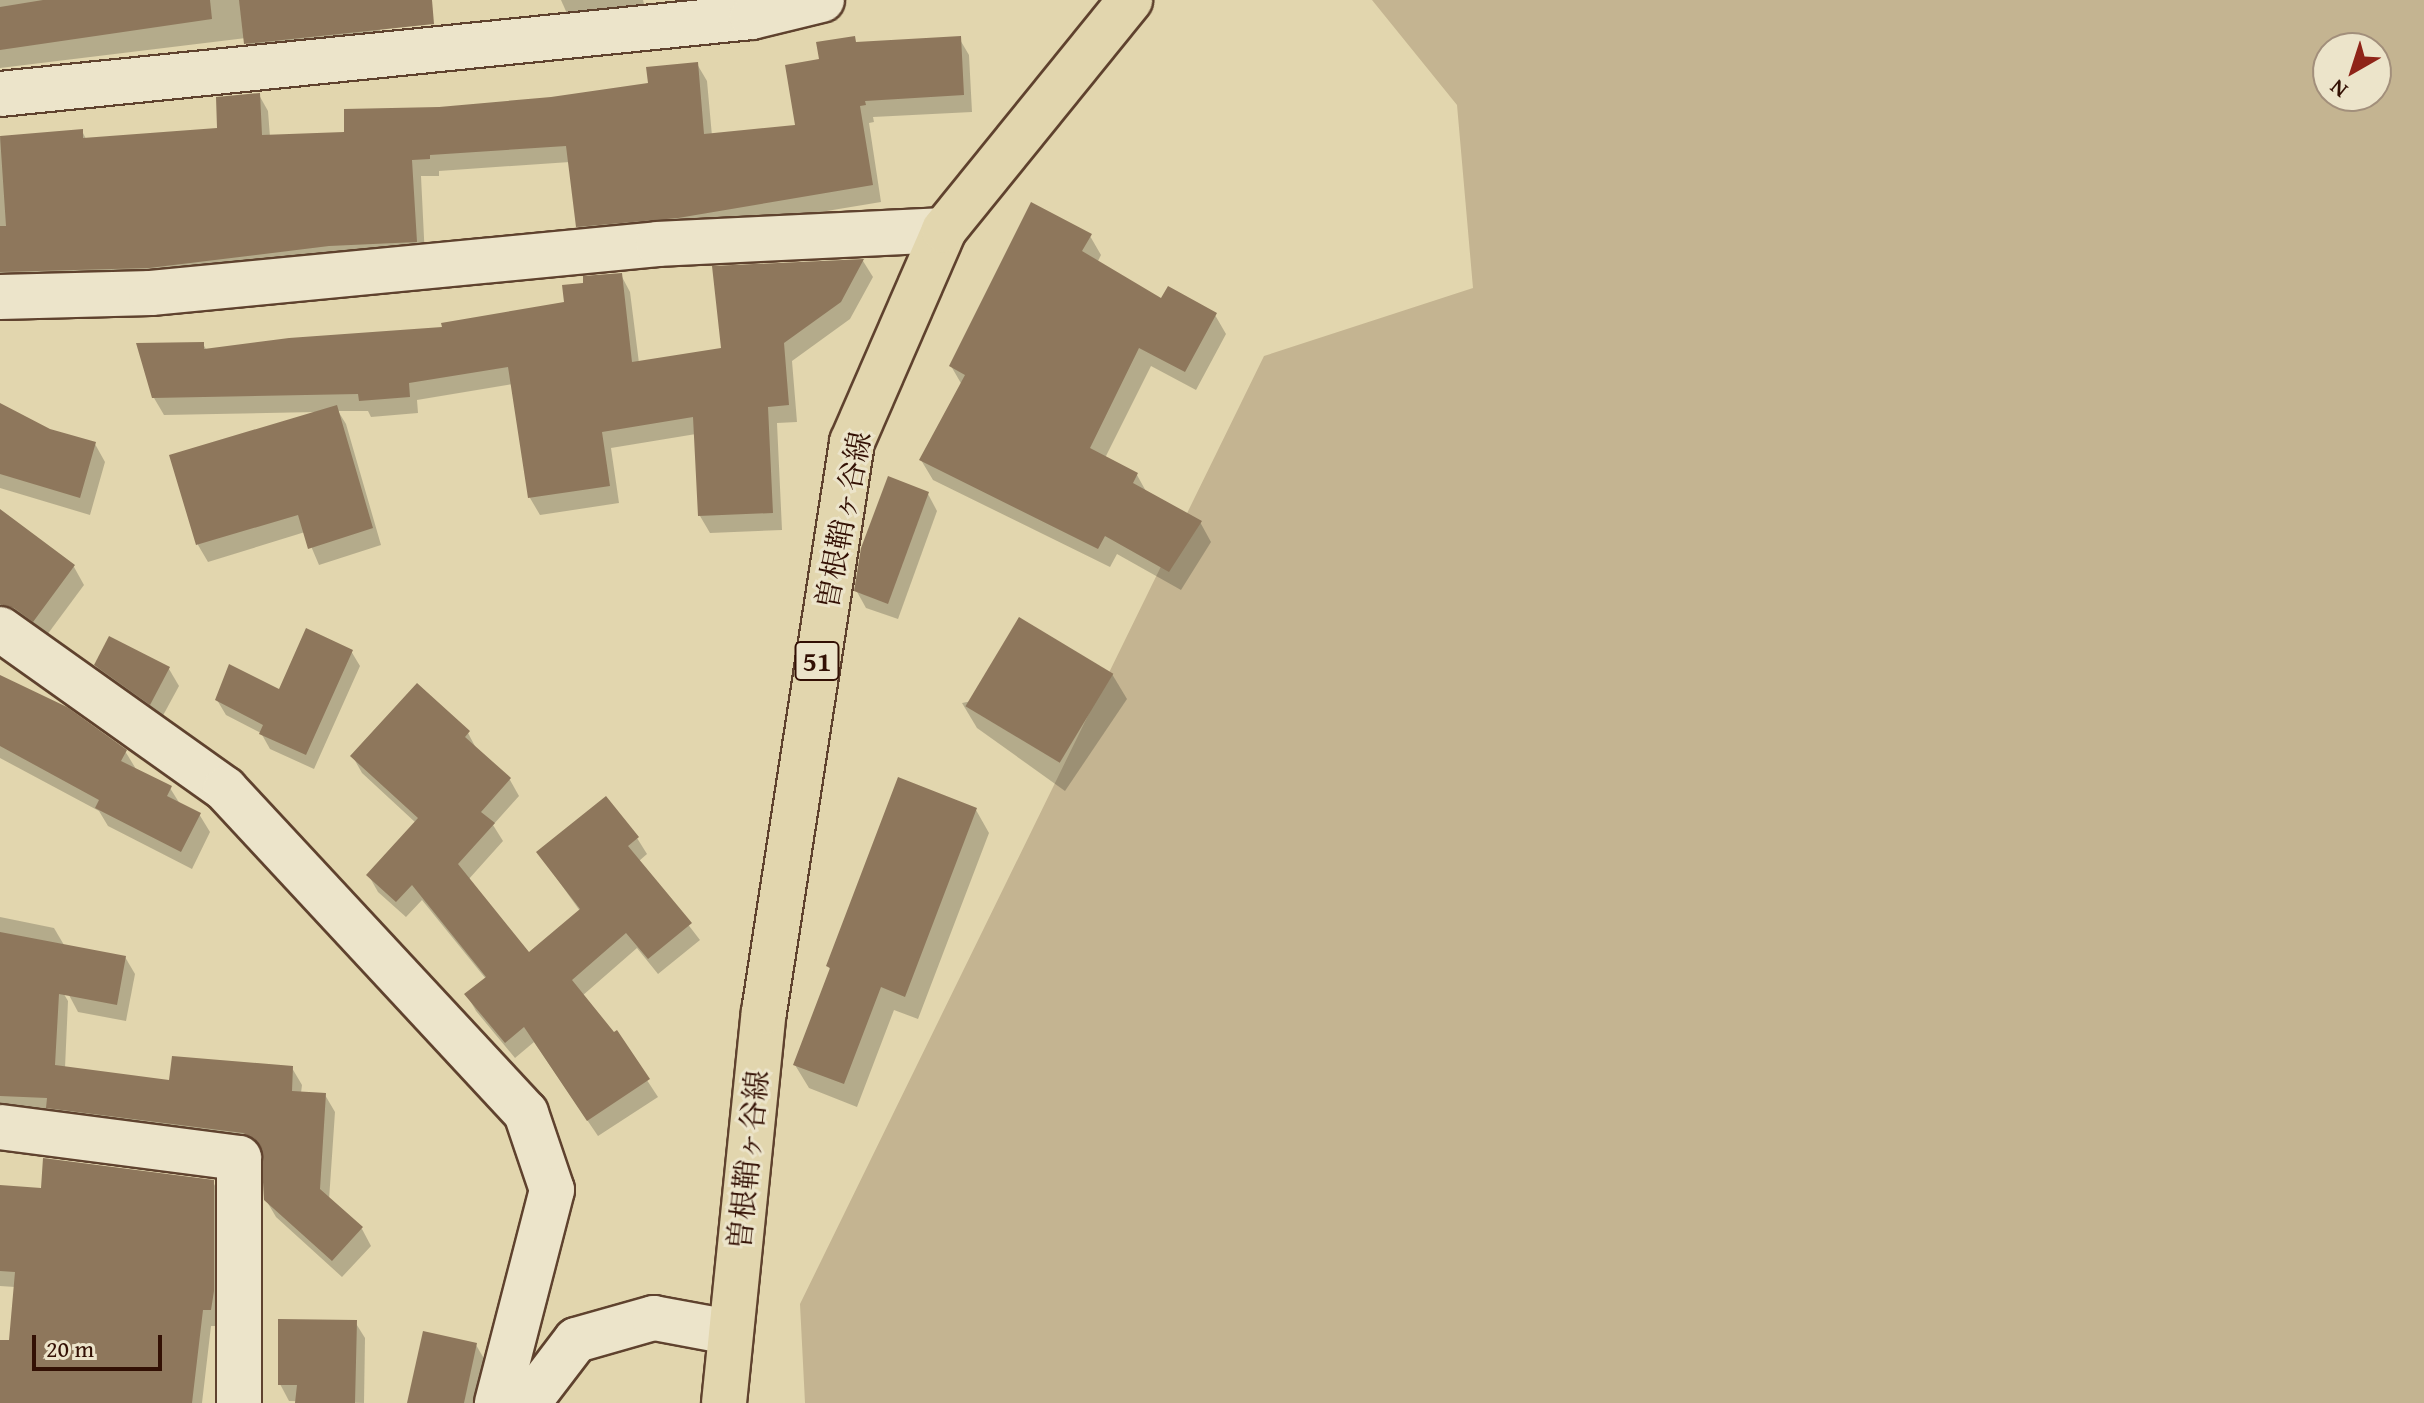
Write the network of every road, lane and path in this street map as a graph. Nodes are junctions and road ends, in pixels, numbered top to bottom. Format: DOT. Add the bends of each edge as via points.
graph roads {
  1 [pos="822,0"];
  2 [pos="1122,1"];
  3 [pos="751,8"];
  4 [pos="0,94"];
  5 [pos="944,230"];
  6 [pos="0,297"];
  7 [pos="0,629"];
  8 [pos="0,1127"];
  9 [pos="729,1332"];
  10 [pos="239,1403"];
  11 [pos="497,1403"];
  12 [pos="528,1403"];
  13 [pos="724,1403"];
  1 -- 3 [label="street"];
  2 -- 5 [label="main road, 曽根鞘ヶ谷線 / 51"];
  3 -- 4 [label="street"];
  5 -- 6 [label="street" via="658,244 151,293"];
  5 -- 9 [label="main road, 曽根鞘ヶ谷線 / 51" via="852,442 764,1012"];
  7 -- 11 [label="street" via="225,789 526,1113 552,1190"];
  8 -- 10 [label="street" via="239,1158"];
  9 -- 12 [label="street" via="654,1318 576,1340"];
  9 -- 13 [label="main road, 曽根鞘ヶ谷線 / 51"];
}
